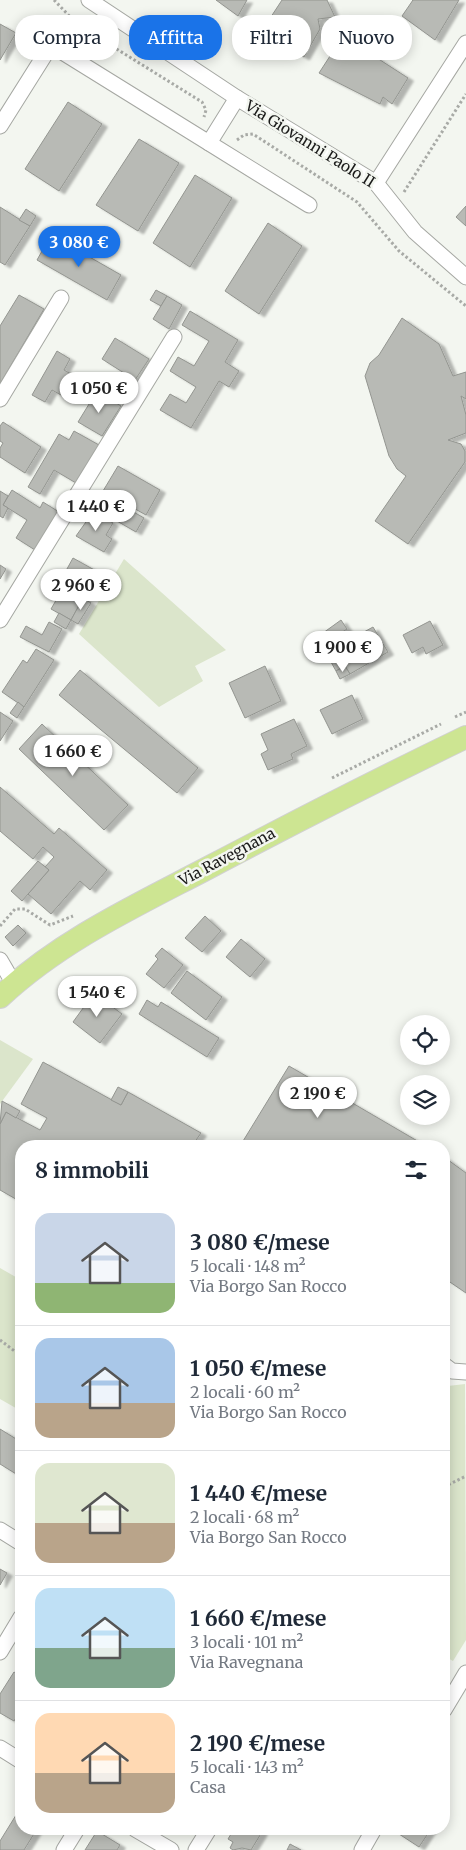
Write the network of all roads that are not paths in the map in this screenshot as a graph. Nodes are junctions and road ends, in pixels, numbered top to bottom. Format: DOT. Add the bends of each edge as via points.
graph roads {
  1 [pos="89,0"];
  2 [pos="466,43"];
  3 [pos="237,98"];
  4 [pos="0,126"];
  5 [pos="209,143"];
  6 [pos="376,183"];
  7 [pos="308,205"];
  8 [pos="466,277"];
  9 [pos="61,298"];
  10 [pos="174,337"];
  11 [pos="0,399"];
  12 [pos="0,620"];
  13 [pos="466,737"];
  14 [pos="0,960"];
  15 [pos="7,990"];
  16 [pos="450,1370"];
  17 [pos="466,1372"];
  18 [pos="0,1530"];
  19 [pos="15,1539"];
  20 [pos="15,1627"];
  21 [pos="0,1652"];
  22 [pos="466,1673"];
  23 [pos="450,1700"];
  24 [pos="0,1748"];
  25 [pos="15,1757"];
  26 [pos="73,1835"];
  27 [pos="146,1835"];
  28 [pos="205,1835"];
  29 [pos="371,1835"];
  30 [pos="64,1850"];
  31 [pos="171,1850"];
  32 [pos="196,1850"];
  33 [pos="362,1850"];
  1 -- 3 [label="street, Via Giovanni Paolo II"];
  2 -- 6 [label="street"];
  3 -- 5 [label="street, Via Giovanni Paolo II"];
  3 -- 6 [label="street, Via Giovanni Paolo II"];
  4 -- 5 [label="street" via="51,45"];
  5 -- 7 [label="street"];
  6 -- 8 [label="street, Via Giovanni Paolo II" via="415,232"];
  9 -- 11 [label="street"];
  10 -- 12 [label="street"];
  13 -- 15 [label="main road, Via Ravegnana" via="91,929"];
  14 -- 15 [label="street"];
  16 -- 17 [label="street"];
  18 -- 19 [label="street"];
  20 -- 21 [label="street"];
  22 -- 23 [label="street"];
  24 -- 25 [label="street"];
  26 -- 30 [label="street"];
  27 -- 31 [label="street"];
  28 -- 32 [label="street"];
  29 -- 33 [label="street"];
}
